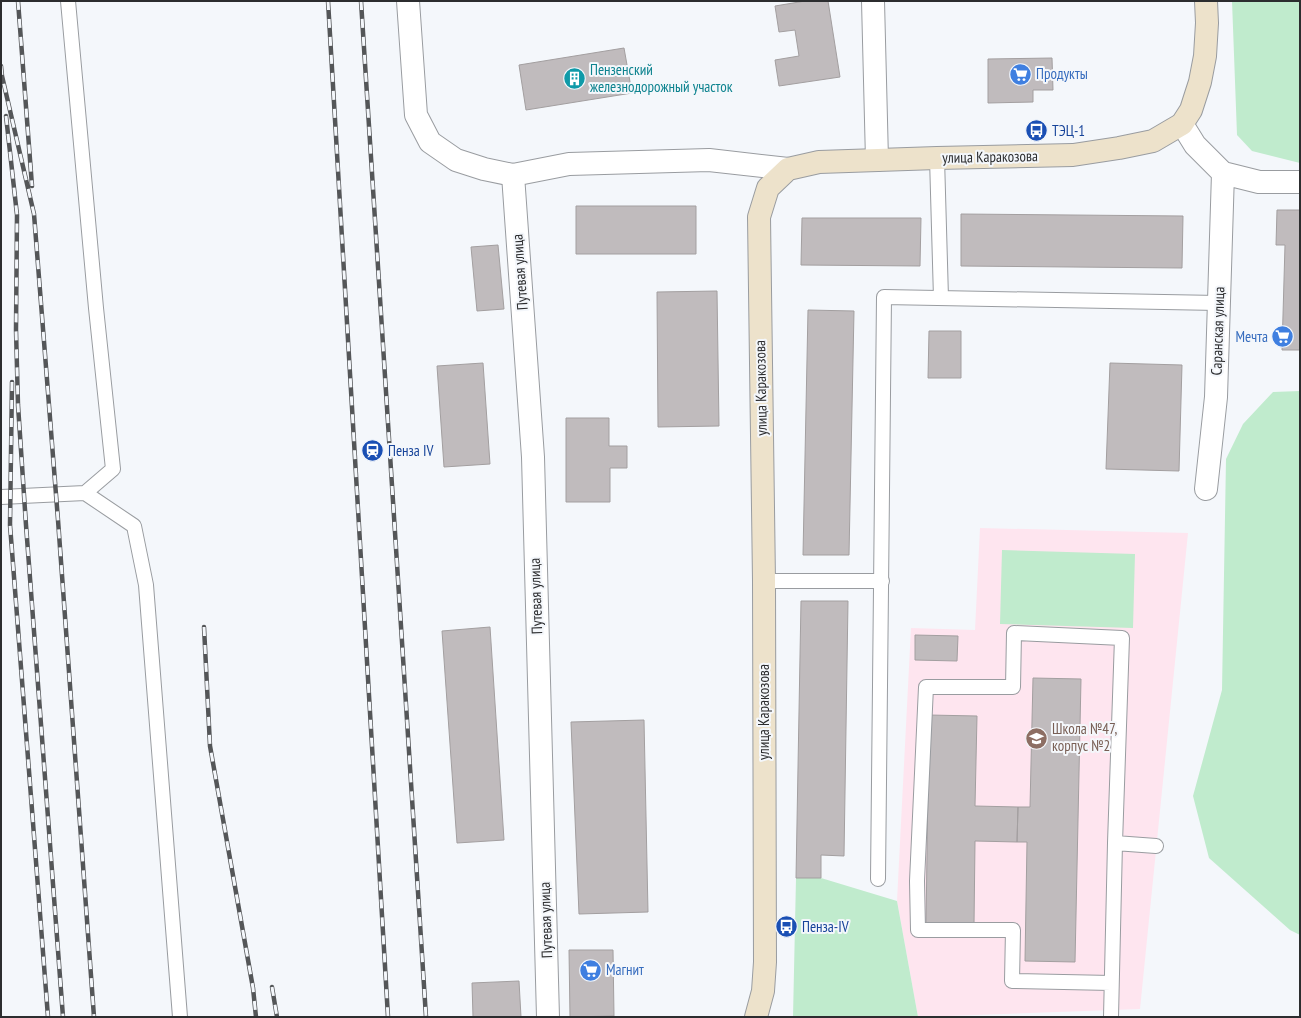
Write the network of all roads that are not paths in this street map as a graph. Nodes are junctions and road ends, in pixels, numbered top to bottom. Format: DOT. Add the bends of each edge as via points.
graph roads {
  1 [pos="68,1"];
  2 [pos="408,1"];
  3 [pos="874,1"];
  4 [pos="1206,1"];
  5 [pos="1182,124"];
  6 [pos="937,158"];
  7 [pos="877,160"];
  8 [pos="788,169"];
  9 [pos="1223,174"];
  10 [pos="513,176"];
  11 [pos="1300,182"];
  12 [pos="941,298"];
  13 [pos="1218,303"];
  14 [pos="1206,489"];
  15 [pos="86,493"];
  16 [pos="1,497"];
  17 [pos="764,581"];
  18 [pos="882,581"];
  19 [pos="1115,843"];
  20 [pos="1156,846"];
  21 [pos="878,878"];
  22 [pos="1111,983"];
  23 [pos="180,1017"];
  24 [pos="548,1017"];
  25 [pos="756,1017"];
  26 [pos="1111,1017"];
  1 -- 15 [label="lane" via="113,469"];
  2 -- 10 [label="street" via="416,114 430,142 456,160"];
  3 -- 7 [label="street"];
  4 -- 5 [label="main road" via="1205,56 1200,82 1191,110"];
  5 -- 6 [label="main road, улица Каракозова" via="1153,141 1073,155"];
  5 -- 9 [label="street" via="1195,145"];
  6 -- 7 [label="main road, улица Каракозова"];
  6 -- 12 [label="lane"];
  7 -- 8 [label="main road, улица Каракозова" via="819,162"];
  8 -- 10 [label="street" via="709,160 569,164"];
  8 -- 17 [label="main road, улица Каракозова" via="768,188 759,217"];
  9 -- 11 [label="street" via="1259,182"];
  9 -- 13 [label="street, Саранская улица"];
  10 -- 24 [label="street, Путевая улица" via="533,457"];
  12 -- 13 [label="lane"];
  12 -- 18 [label="lane" via="884,297"];
  13 -- 14 [label="street, Саранская улица" via="1216,398"];
  15 -- 16 [label="lane"];
  15 -- 23 [label="lane" via="134,526 146,585"];
  17 -- 18 [label="lane"];
  17 -- 25 [label="main road, улица Каракозова" via="765,962 763,991"];
  18 -- 21 [label="lane"];
  19 -- 20 [label="lane"];
  19 -- 22 [label="lane"];
  19 -- 22 [label="lane" via="1122,638 1014,633 1013,687 926,687 918,930 1013,930 1012,981"];
  22 -- 26 [label="lane"];
}
